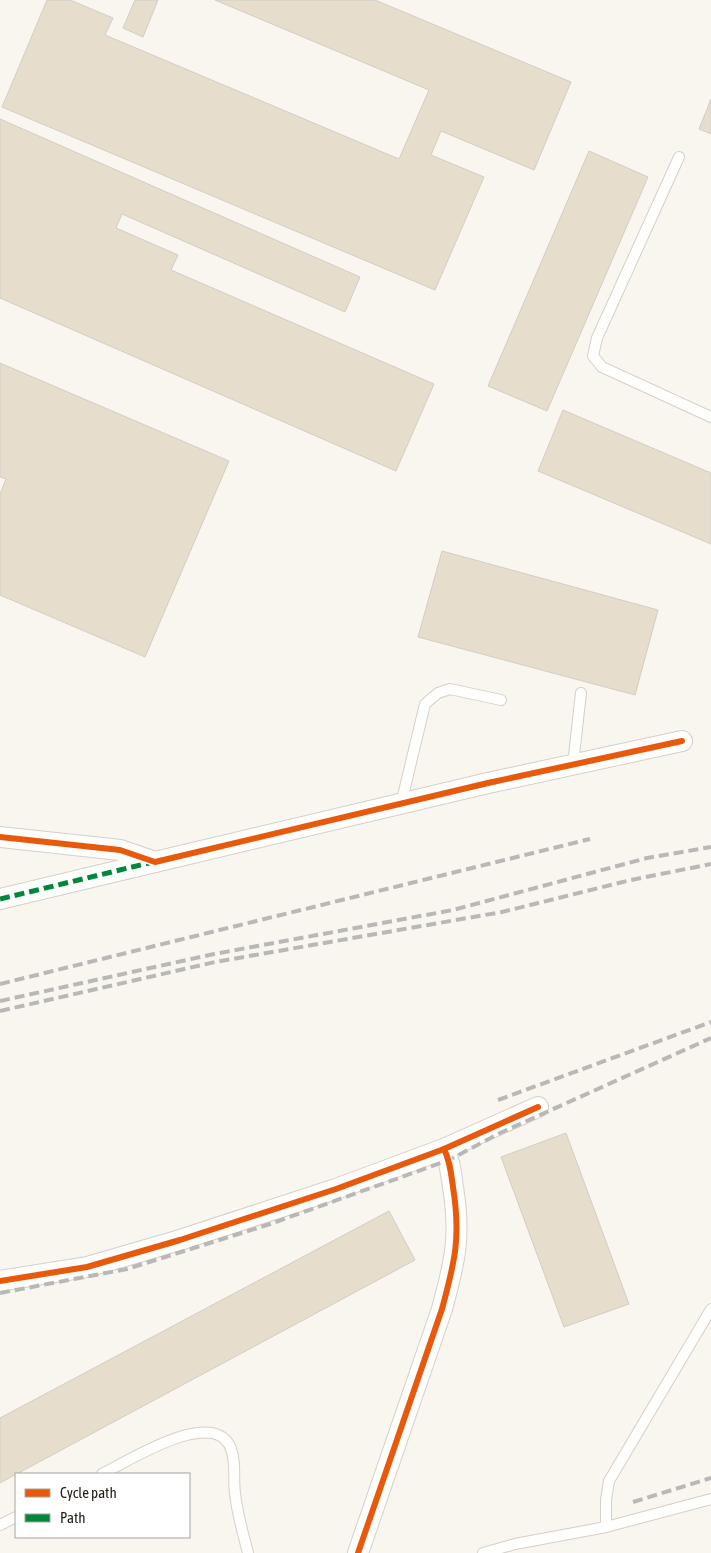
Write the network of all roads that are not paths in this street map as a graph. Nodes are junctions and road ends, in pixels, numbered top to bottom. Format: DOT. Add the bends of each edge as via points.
graph roads {
  1 [pos="679,157"];
  2 [pos="711,417"];
  3 [pos="581,693"];
  4 [pos="501,700"];
  5 [pos="682,741"];
  6 [pos="573,764"];
  7 [pos="401,804"];
  8 [pos="0,837"];
  9 [pos="155,862"];
  10 [pos="0,899"];
  11 [pos="538,1107"];
  12 [pos="444,1149"];
  13 [pos="0,1281"];
  14 [pos="711,1309"];
  15 [pos="104,1473"];
  16 [pos="711,1499"];
  17 [pos="15,1518"];
  18 [pos="0,1525"];
  19 [pos="606,1527"];
  20 [pos="248,1553"];
  21 [pos="358,1553"];
  22 [pos="483,1553"];
  1 -- 2 [label="lane" via="597,338 593,356 602,367"];
  3 -- 6 [label="lane"];
  4 -- 7 [label="lane" via="450,689 438,693 425,704"];
  5 -- 6 [label="street"];
  6 -- 7 [label="street"];
  7 -- 9 [label="street"];
  8 -- 9 [label="street" via="120,850"];
  9 -- 10 [label="street"];
  11 -- 12 [label="street"];
  12 -- 13 [label="street" via="336,1189 180,1240 87,1267"];
  12 -- 21 [label="street" via="449,1160 458,1215 458,1242 452,1274"];
  14 -- 19 [label="lane" via="609,1481"];
  15 -- 20 [label="lane" via="184,1434 202,1431 220,1436 232,1449 235,1492"];
  16 -- 19 [label="lane"];
  17 -- 18 [label="lane"];
  19 -- 22 [label="lane"];
}
